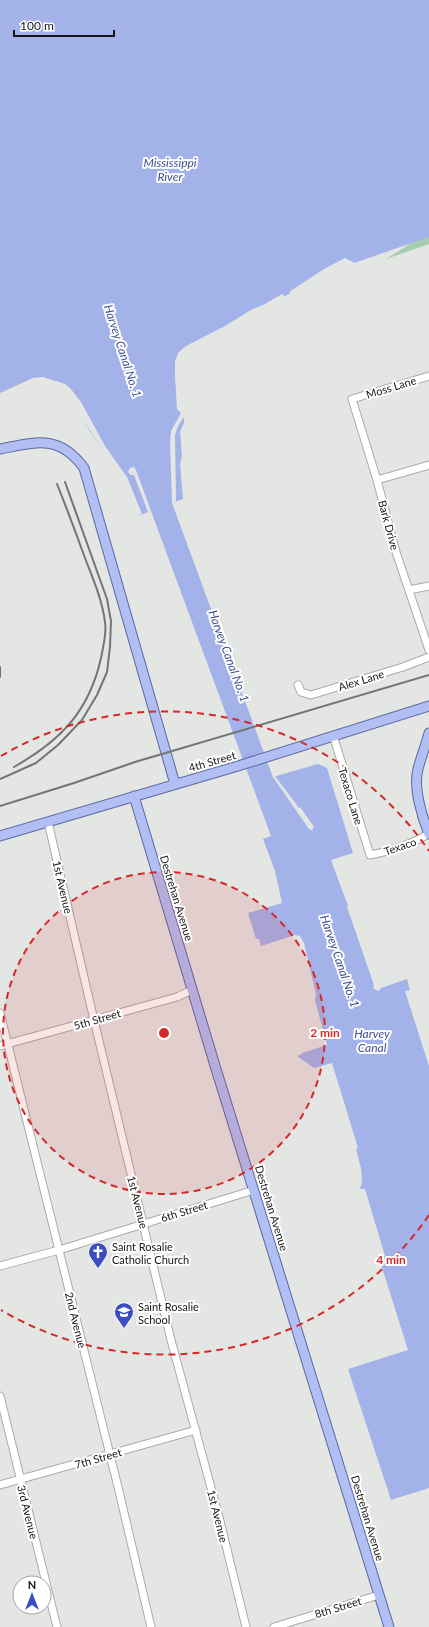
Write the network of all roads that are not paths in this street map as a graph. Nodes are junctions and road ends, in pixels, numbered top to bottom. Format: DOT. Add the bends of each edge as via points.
graph roads {
  1 [pos="429,376"];
  2 [pos="352,399"];
  3 [pos="0,449"];
  4 [pos="429,465"];
  5 [pos="377,480"];
  6 [pos="429,586"];
  7 [pos="409,590"];
  8 [pos="429,650"];
  9 [pos="429,657"];
  10 [pos="298,684"];
  11 [pos="429,706"];
  12 [pos="429,733"];
  13 [pos="333,735"];
  14 [pos="175,784"];
  15 [pos="134,796"];
  16 [pos="48,822"];
  17 [pos="429,834"];
  18 [pos="0,836"];
  19 [pos="370,855"];
  20 [pos="192,990"];
  21 [pos="0,1013"];
  22 [pos="94,1020"];
  23 [pos="8,1044"];
  24 [pos="0,1046"];
  25 [pos="254,1190"];
  26 [pos="143,1224"];
  27 [pos="59,1250"];
  28 [pos="0,1266"];
  29 [pos="0,1396"];
  30 [pos="196,1430"];
  31 [pos="110,1455"];
  32 [pos="20,1480"];
  33 [pos="0,1485"];
  34 [pos="379,1595"];
  35 [pos="57,1627"];
  36 [pos="151,1627"];
  37 [pos="246,1627"];
  38 [pos="274,1627"];
  39 [pos="389,1627"];
  1 -- 2 [label="street, Moss Lane"];
  2 -- 5 [label="street, Bark Drive"];
  3 -- 14 [label="main road" via="47,442 62,447 75,456 84,468"];
  4 -- 5 [label="street"];
  5 -- 7 [label="street, Bark Drive"];
  6 -- 7 [label="street"];
  7 -- 8 [label="street, Bark Drive"];
  9 -- 10 [label="street, Alex Lane" via="311,695 301,692"];
  11 -- 13 [label="main road, 4th Street"];
  12 -- 17 [label="main road" via="416,780 423,818"];
  13 -- 14 [label="main road, 4th Street"];
  13 -- 19 [label="street, Texaco Lane"];
  14 -- 15 [label="main road, 4th Street"];
  15 -- 16 [label="main road, 4th Street"];
  15 -- 20 [label="main road, Destrehan Avenue"];
  16 -- 18 [label="main road, 4th Street"];
  16 -- 22 [label="street, 1st Avenue"];
  17 -- 19 [label="street, Texaco" via="421,839"];
  20 -- 22 [label="street, 5th Street"];
  20 -- 25 [label="main road, Destrehan Avenue"];
  21 -- 23 [label="street, 2nd Avenue"];
  22 -- 23 [label="street, 5th Street"];
  22 -- 26 [label="street, 1st Avenue"];
  23 -- 24 [label="street, 5th Street"];
  23 -- 27 [label="street, 2nd Avenue"];
  25 -- 26 [label="street, 6th Street"];
  25 -- 34 [label="main road, Destrehan Avenue"];
  26 -- 27 [label="street, 6th Street"];
  26 -- 30 [label="street, 1st Avenue"];
  27 -- 28 [label="street, 6th Street"];
  27 -- 31 [label="street, 2nd Avenue"];
  29 -- 32 [label="street, 3rd Avenue"];
  30 -- 31 [label="street, 7th Street"];
  30 -- 37 [label="street, 1st Avenue"];
  31 -- 32 [label="street, 7th Street"];
  31 -- 36 [label="street, 2nd Avenue"];
  32 -- 33 [label="street, 7th Street"];
  32 -- 35 [label="street, 3rd Avenue"];
  34 -- 38 [label="street, 8th Street"];
  34 -- 39 [label="main road, Destrehan Avenue"];
}
